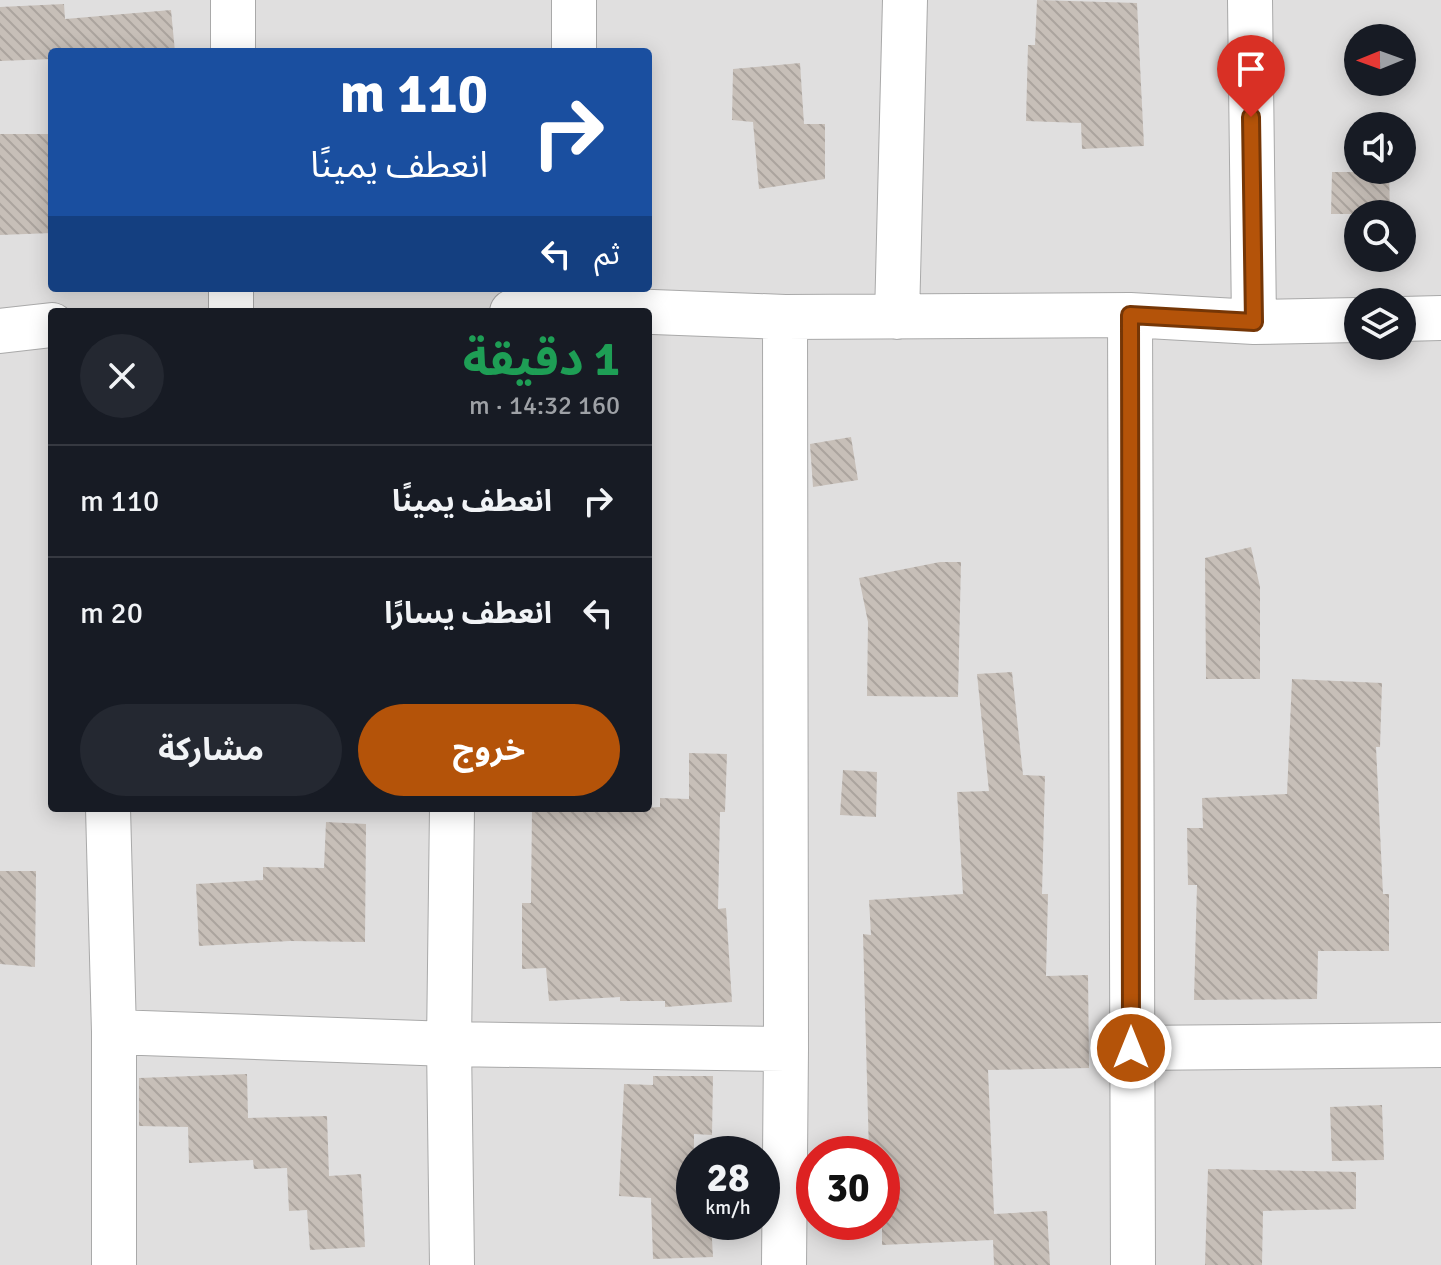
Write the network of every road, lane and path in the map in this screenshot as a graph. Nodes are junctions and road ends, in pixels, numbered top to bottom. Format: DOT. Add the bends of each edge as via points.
graph roads {
  1 [pos="233,0"];
  2 [pos="574,0"];
  3 [pos="905,0"];
  4 [pos="1250,0"];
  5 [pos="233,48"];
  6 [pos="574,48"];
  7 [pos="575,298"];
  8 [pos="530,308"];
  9 [pos="1130,315"];
  10 [pos="785,317"];
  11 [pos="897,317"];
  12 [pos="1441,318"];
  13 [pos="1416,319"];
  14 [pos="1344,320"];
  15 [pos="1254,322"];
  16 [pos="48,325"];
  17 [pos="0,331"];
  18 [pos="108,812"];
  19 [pos="452,812"];
  20 [pos="114,1032"];
  21 [pos="449,1044"];
  22 [pos="1441,1045"];
  23 [pos="1131,1048"];
  24 [pos="786,1049"];
  25 [pos="114,1265"];
  26 [pos="452,1265"];
  27 [pos="784,1265"];
  28 [pos="1133,1265"];
  1 -- 5 [label="street"];
  2 -- 6 [label="street"];
  3 -- 11 [label="street"];
  4 -- 15 [label="street"];
  7 -- 8 [label="street"];
  7 -- 10 [label="street"];
  9 -- 11 [label="street"];
  9 -- 15 [label="street"];
  9 -- 23 [label="street"];
  10 -- 11 [label="street"];
  10 -- 24 [label="street"];
  12 -- 13 [label="street"];
  14 -- 15 [label="street"];
  16 -- 17 [label="street"];
  18 -- 20 [label="street"];
  19 -- 21 [label="street"];
  20 -- 21 [label="street"];
  20 -- 25 [label="street"];
  21 -- 24 [label="street"];
  21 -- 26 [label="street"];
  22 -- 23 [label="street"];
  23 -- 28 [label="street"];
  24 -- 27 [label="street"];
}
